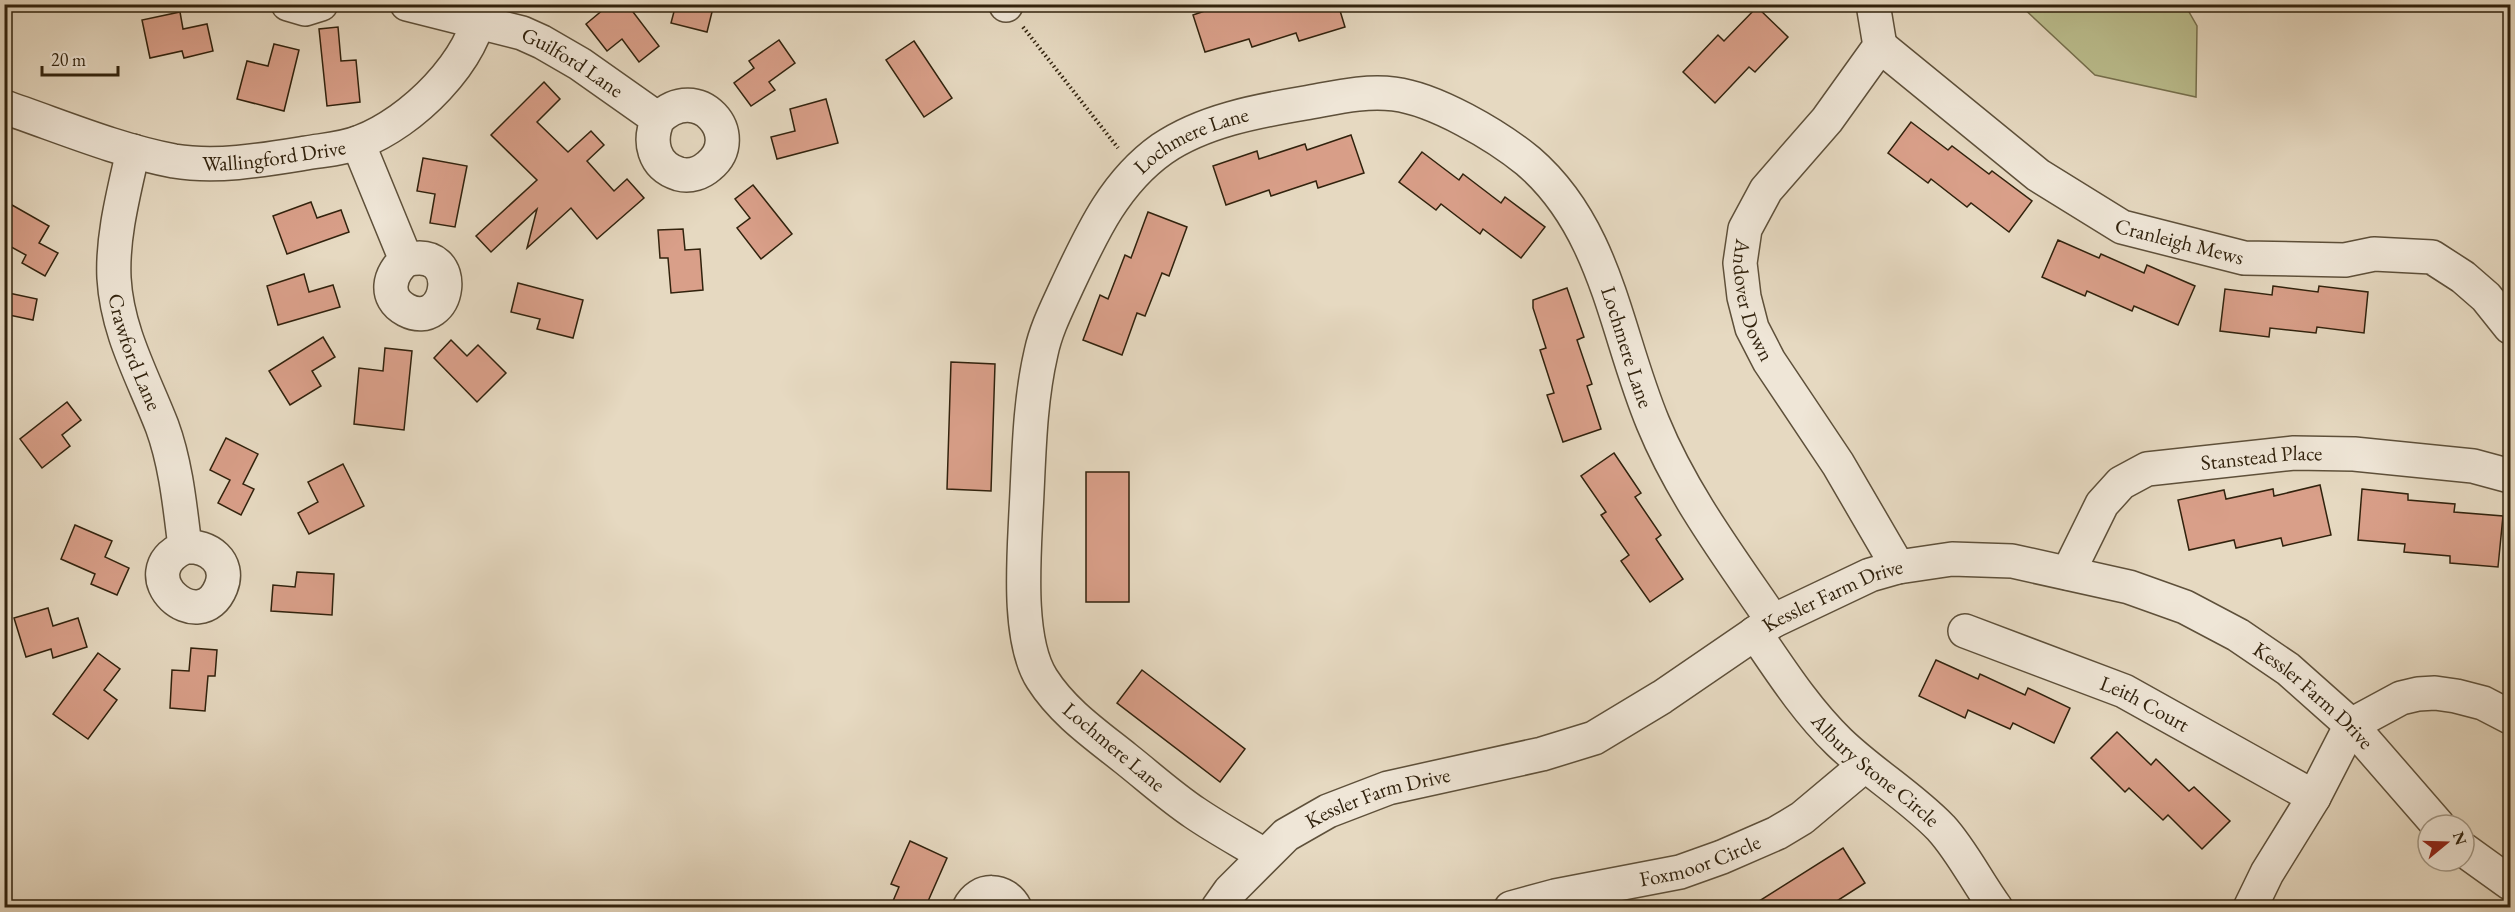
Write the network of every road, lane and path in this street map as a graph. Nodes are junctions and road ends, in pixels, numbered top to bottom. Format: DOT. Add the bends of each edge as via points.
graph roads {
  1 [pos="288,4"];
  2 [pos="321,4"];
  3 [pos="407,4"];
  4 [pos="1873,4"];
  5 [pos="1006,5"];
  6 [pos="481,14"];
  7 [pos="1880,46"];
  8 [pos="4,107"];
  9 [pos="658,119"];
  10 [pos="358,143"];
  11 [pos="133,151"];
  12 [pos="1136,171"];
  13 [pos="406,260"];
  14 [pos="2511,327"];
  15 [pos="2511,476"];
  16 [pos="185,547"];
  17 [pos="1898,567"];
  18 [pos="2068,573"];
  19 [pos="1764,627"];
  20 [pos="1965,631"];
  21 [pos="2511,717"];
  22 [pos="2351,725"];
  23 [pos="1864,766"];
  24 [pos="2314,797"];
  25 [pos="2428,813"];
  26 [pos="1264,855"];
  27 [pos="2476,858"];
  28 [pos="2511,883"];
  29 [pos="969,908"];
  30 [pos="1015,908"];
  31 [pos="1218,908"];
  32 [pos="1512,908"];
  33 [pos="1996,908"];
  34 [pos="2250,908"];
  1 -- 2 [label="street" via="305,9"];
  3 -- 6 [label="street, Guilford Lane"];
  4 -- 7 [label="street"];
  5 -- 12 [label="path"];
  6 -- 9 [label="street, Guilford Lane" via="580,64"];
  6 -- 10 [label="street, Wallingford Drive" via="455,65 425,100 383,132"];
  7 -- 14 [label="street, Cranleigh Mews" via="2038,175 2122,227 2244,258 2345,260 2374,254 2432,257 2486,297"];
  7 -- 17 [label="street, Andover Down" via="1827,120 1766,190 1745,229 1740,263 1752,328 1769,361 1838,464"];
  8 -- 11 [label="street, Wallingford Drive"];
  10 -- 11 [label="street, Wallingford Drive" via="218,163 176,161"];
  10 -- 13 [label="street"];
  11 -- 16 [label="street, Crawford Lane" via="117,228 114,278 128,345 171,455"];
  12 -- 19 [label="street, Lochmere Lane" via="1164,148 1218,123 1276,108 1365,93 1395,94 1425,102 1479,127 1504,144 1549,183 1585,231 1654,426"];
  12 -- 26 [label="street, Lochmere Lane" via="1094,231 1041,350 1031,409 1025,527 1024,587 1029,646 1039,675 1078,721 1195,813"];
  15 -- 18 [label="street, Stanstead Place" via="2463,465 2294,453 2147,469 2121,483 2102,504"];
  17 -- 18 [label="street, Kessler Farm Drive" via="1952,559 2012,561"];
  17 -- 19 [label="street, Kessler Farm Drive" via="1851,584"];
  18 -- 22 [label="street, Kessler Farm Drive" via="2129,587 2185,607 2238,635 2288,669"];
  19 -- 23 [label="street, Albury Stone Circle" via="1816,717"];
  19 -- 26 [label="street, Kessler Farm Drive" via="1594,738 1542,754 1388,788 1328,811 1286,835"];
  20 -- 24 [label="street, Leith Court" via="2124,691"];
  21 -- 22 [label="street" via="2483,703 2435,693 2401,698"];
  22 -- 24 [label="street"];
  22 -- 25 [label="street, Kessler Farm Drive"];
  23 -- 32 [label="street, Foxmoor Circle" via="1802,818 1777,834 1722,857 1680,872"];
  23 -- 33 [label="street, Albury Stone Circle" via="1943,830"];
  24 -- 34 [label="street"];
  26 -- 31 [label="street, Kessler Farm Drive"];
  27 -- 28 [label="street"];
  29 -- 30 [label="street" via="976,898 990,892 1006,896"];
}
